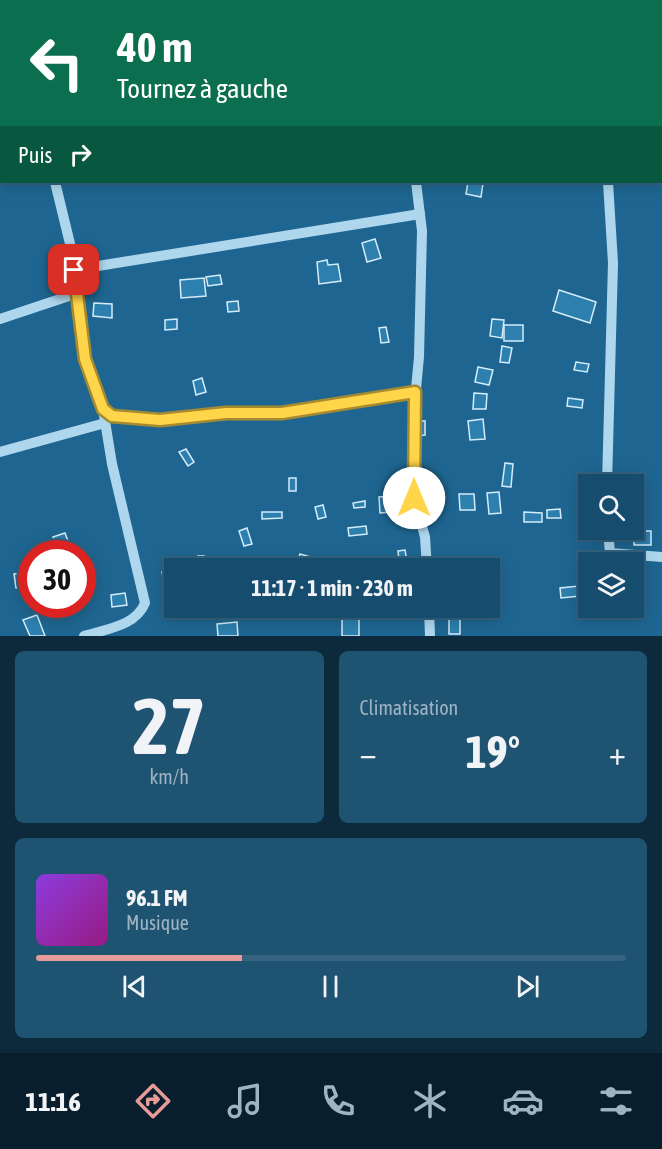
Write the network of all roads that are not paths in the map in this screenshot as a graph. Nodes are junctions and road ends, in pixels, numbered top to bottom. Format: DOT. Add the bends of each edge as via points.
graph roads {
  1 [pos="55,183"];
  2 [pos="416,183"];
  3 [pos="608,183"];
  4 [pos="420,214"];
  5 [pos="74,270"];
  6 [pos="75,294"];
  7 [pos="0,319"];
  8 [pos="415,392"];
  9 [pos="103,409"];
  10 [pos="105,423"];
  11 [pos="0,452"];
  12 [pos="607,474"];
  13 [pos="609,540"];
  14 [pos="662,557"];
  15 [pos="426,558"];
  16 [pos="429,618"];
  17 [pos="84,636"];
  18 [pos="430,636"];
  1 -- 5 [label="street"];
  2 -- 4 [label="street"];
  3 -- 12 [label="street" via="613,263"];
  4 -- 5 [label="street"];
  4 -- 8 [label="street" via="423,231"];
  5 -- 6 [label="street"];
  6 -- 7 [label="street"];
  6 -- 9 [label="street" via="85,359"];
  8 -- 9 [label="street" via="282,413 226,413 160,420 120,418"];
  8 -- 15 [label="street" via="414,498"];
  9 -- 10 [label="street"];
  10 -- 11 [label="street"];
  10 -- 17 [label="street" via="145,603 131,621"];
  13 -- 14 [label="street" via="610,553"];
  16 -- 18 [label="street"];
}
